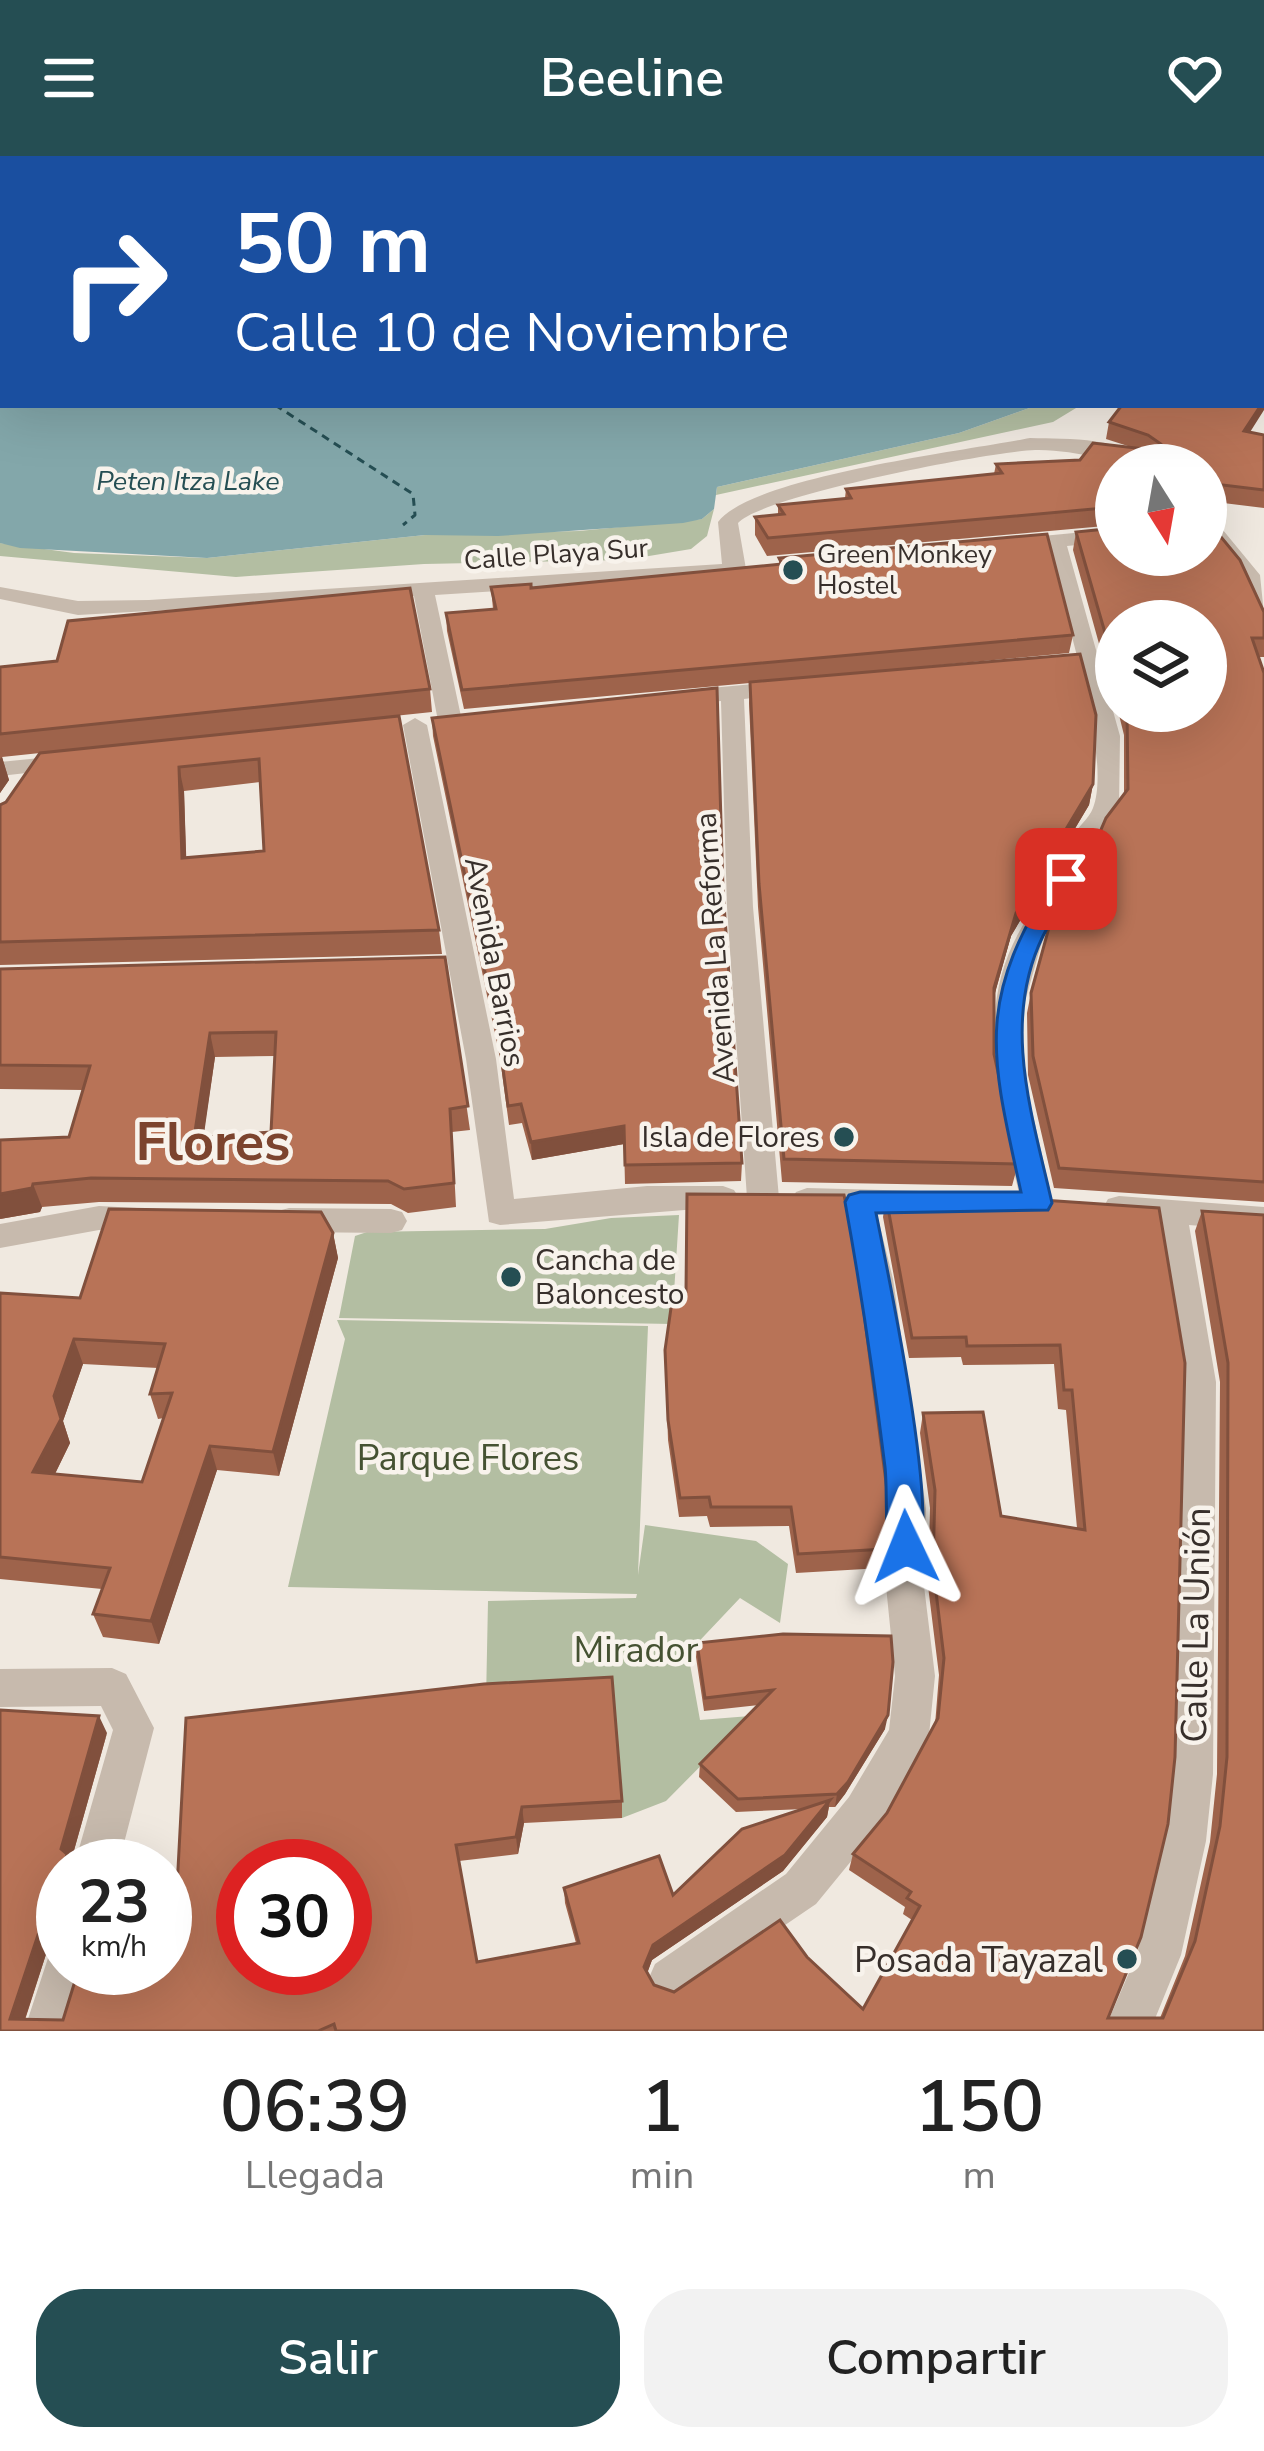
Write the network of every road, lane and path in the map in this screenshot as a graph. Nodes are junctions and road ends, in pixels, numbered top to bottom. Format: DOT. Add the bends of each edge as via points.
graph roads {
  1 [pos="1095,448"];
  2 [pos="1095,537"];
  3 [pos="1056,542"];
  4 [pos="994,546"];
  5 [pos="1227,550"];
  6 [pos="423,590"];
  7 [pos="0,593"];
  8 [pos="1264,607"];
  9 [pos="822,686"];
  10 [pos="732,693"];
  11 [pos="662,700"];
  12 [pos="107,758"];
  13 [pos="36,766"];
  14 [pos="0,769"];
  15 [pos="15,797"];
  16 [pos="763,1198"];
  17 [pos="860,1202"];
  18 [pos="948,1203"];
  19 [pos="993,1203"];
  20 [pos="1060,1204"];
  21 [pos="1171,1211"];
  22 [pos="179,1218"];
  23 [pos="1264,1219"];
  24 [pos="261,1220"];
  25 [pos="391,1221"];
  26 [pos="0,1236"];
  27 [pos="0,1688"];
  28 [pos="103,1839"];
  29 [pos="671,1980"];
  30 [pos="58,1995"];
  31 [pos="47,2031"];
  32 [pos="1127,2031"];
  1 -- 6 [label="street, Calle Playa Sur" via="1030,444 789,490 739,508 728,522 744,569"];
  2 -- 3 [label="street"];
  3 -- 4 [label="street"];
  3 -- 20 [label="street" via="1080,663 1108,736 1106,808 1029,938 1008,1012 1009,1076"];
  5 -- 8 [label="street"];
  6 -- 7 [label="street, Calle Playa Sur" via="78,608"];
  6 -- 16 [label="street, Avenida Barrios" via="462,720 403,727 428,775 449,967 482,1059 500,1213 647,1198"];
  9 -- 10 [label="street"];
  10 -- 11 [label="street"];
  10 -- 16 [label="street, Avenida La Reforma"];
  12 -- 13 [label="street"];
  13 -- 14 [label="street"];
  13 -- 15 [label="street"];
  16 -- 17 [label="street"];
  17 -- 18 [label="street"];
  17 -- 29 [label="street" via="907,1509 905,1586 916,1676 910,1735 864,1812 801,1889"];
  19 -- 20 [label="street"];
  20 -- 21 [label="street"];
  21 -- 23 [label="street"];
  21 -- 32 [label="street, Calle La Unión" via="1199,1382 1192,1774 1160,1955"];
  22 -- 26 [label="street" via="99,1218"];
  24 -- 25 [label="street"];
  27 -- 28 [label="street" via="112,1687 134,1728"];
  30 -- 31 [label="street"];
}
